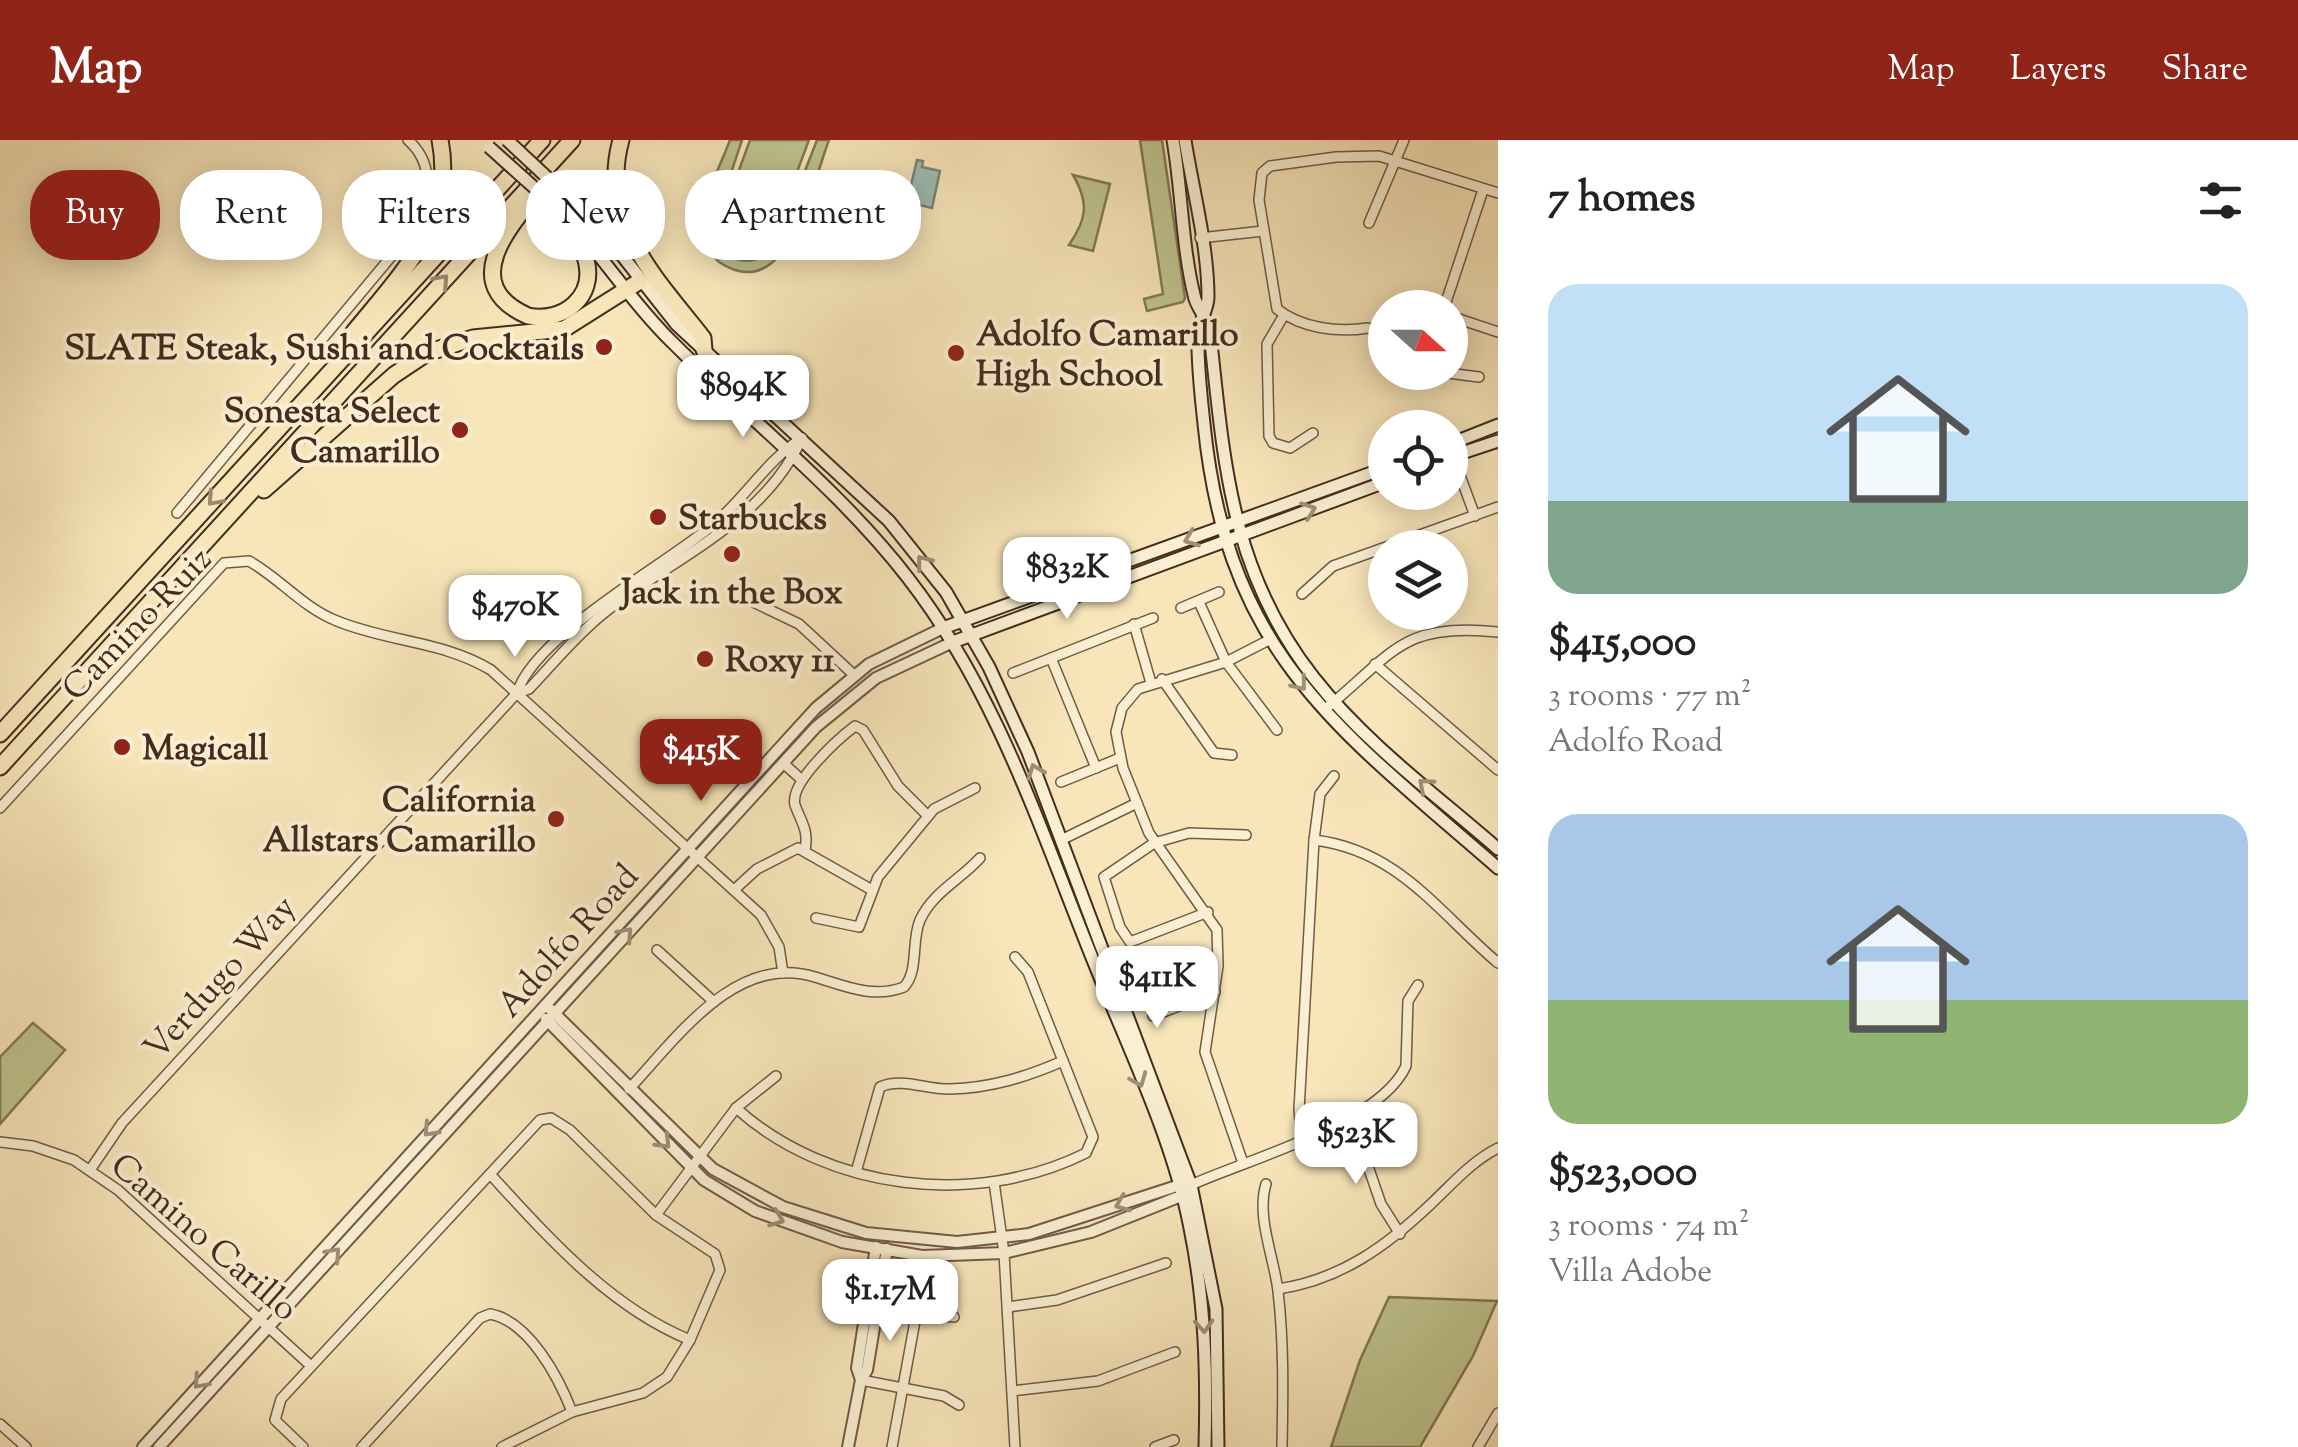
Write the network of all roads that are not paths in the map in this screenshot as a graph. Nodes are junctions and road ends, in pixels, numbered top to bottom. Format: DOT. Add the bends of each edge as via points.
graph roads {
  1 [pos="408,140"];
  2 [pos="440,140"];
  3 [pos="507,140"];
  4 [pos="532,140"];
  5 [pos="542,140"];
  6 [pos="575,140"];
  7 [pos="622,140"];
  8 [pos="1179,140"];
  9 [pos="1404,140"];
  10 [pos="485,144"];
  11 [pos="1397,159"];
  12 [pos="552,170"];
  13 [pos="506,175"];
  14 [pos="506,179"];
  15 [pos="526,181"];
  16 [pos="1483,190"];
  17 [pos="1498,194"];
  18 [pos="526,204"];
  19 [pos="1369,223"];
  20 [pos="1263,231"];
  21 [pos="1201,245"];
  22 [pos="432,260"];
  23 [pos="586,260"];
  24 [pos="608,260"];
  25 [pos="633,285"];
  26 [pos="1450,290"];
  27 [pos="1204,314"];
  28 [pos="1284,314"];
  29 [pos="1468,322"];
  30 [pos="1368,328"];
  31 [pos="1498,332"];
  32 [pos="704,350"];
  33 [pos="1468,376"];
  34 [pos="1480,377"];
  35 [pos="297,408"];
  36 [pos="1498,425"];
  37 [pos="1313,433"];
  38 [pos="802,438"];
  39 [pos="1498,441"];
  40 [pos="1468,442"];
  41 [pos="1468,448"];
  42 [pos="788,454"];
  43 [pos="1368,475"];
  44 [pos="1368,487"];
  45 [pos="1468,497"];
  46 [pos="1498,508"];
  47 [pos="176,513"];
  48 [pos="1475,516"];
  49 [pos="1221,527"];
  50 [pos="1238,529"];
  51 [pos="212,534"];
  52 [pos="1225,541"];
  53 [pos="1219,592"];
  54 [pos="1302,594"];
  55 [pos="749,600"];
  56 [pos="1199,602"];
  57 [pos="1181,608"];
  58 [pos="1152,618"];
  59 [pos="964,621"];
  60 [pos="1134,624"];
  61 [pos="943,628"];
  62 [pos="1498,632"];
  63 [pos="972,636"];
  64 [pos="1268,640"];
  65 [pos="953,642"];
  66 [pos="1051,658"];
  67 [pos="1226,662"];
  68 [pos="1375,664"];
  69 [pos="1013,673"];
  70 [pos="854,675"];
  71 [pos="1156,681"];
  72 [pos="518,693"];
  73 [pos="1329,707"];
  74 [pos="1277,730"];
  75 [pos="0,734"];
  76 [pos="1232,754"];
  77 [pos="1120,758"];
  78 [pos="783,763"];
  79 [pos="0,766"];
  80 [pos="1096,768"];
  81 [pos="1498,770"];
  82 [pos="1334,776"];
  83 [pos="802,780"];
  84 [pos="1061,782"];
  85 [pos="975,788"];
  86 [pos="1137,803"];
  87 [pos="0,808"];
  88 [pos="928,816"];
  89 [pos="1246,835"];
  90 [pos="1061,840"];
  91 [pos="1314,840"];
  92 [pos="1154,843"];
  93 [pos="688,848"];
  94 [pos="805,850"];
  95 [pos="1498,850"];
  96 [pos="697,856"];
  97 [pos="980,858"];
  98 [pos="1498,868"];
  99 [pos="734,890"];
  100 [pos="872,890"];
  101 [pos="1208,912"];
  102 [pos="816,918"];
  103 [pos="657,950"];
  104 [pos="1015,957"];
  105 [pos="1498,964"];
  106 [pos="784,973"];
  107 [pos="1418,985"];
  108 [pos="1215,992"];
  109 [pos="714,1002"];
  110 [pos="550,1010"];
  111 [pos="1153,1016"];
  112 [pos="546,1022"];
  113 [pos="1063,1061"];
  114 [pos="776,1076"];
  115 [pos="629,1089"];
  116 [pos="736,1108"];
  117 [pos="1351,1117"];
  118 [pos="1302,1140"];
  119 [pos="0,1142"];
  120 [pos="1498,1148"];
  121 [pos="698,1154"];
  122 [pos="1243,1163"];
  123 [pos="90,1170"];
  124 [pos="693,1171"];
  125 [pos="856,1172"];
  126 [pos="490,1174"];
  127 [pos="994,1182"];
  128 [pos="1176,1183"];
  129 [pos="1191,1184"];
  130 [pos="1266,1184"];
  131 [pos="1181,1196"];
  132 [pos="656,1216"];
  133 [pos="1400,1234"];
  134 [pos="884,1237"];
  135 [pos="1003,1238"];
  136 [pos="881,1251"];
  137 [pos="1004,1253"];
  138 [pos="1166,1263"];
  139 [pos="1278,1290"];
  140 [pos="1008,1307"];
  141 [pos="954,1317"];
  142 [pos="258,1318"];
  143 [pos="268,1326"];
  144 [pos="690,1340"];
  145 [pos="1176,1352"];
  146 [pos="311,1366"];
  147 [pos="861,1380"];
  148 [pos="903,1387"];
  149 [pos="1012,1391"];
  150 [pos="960,1405"];
  151 [pos="572,1412"];
  152 [pos="1498,1413"];
  153 [pos="0,1424"];
  154 [pos="1174,1440"];
  155 [pos="26,1447"];
  156 [pos="143,1447"];
  157 [pos="160,1447"];
  158 [pos="304,1447"];
  159 [pos="362,1447"];
  160 [pos="502,1447"];
  161 [pos="848,1447"];
  162 [pos="892,1447"];
  163 [pos="1015,1447"];
  164 [pos="1155,1447"];
  165 [pos="1205,1447"];
  166 [pos="1218,1447"];
  167 [pos="1282,1447"];
  168 [pos="1478,1447"];
  1 -- 47 [label="street" via="427,172 424,204 410,234"];
  2 -- 35 [label="highway" via="444,184 430,231"];
  3 -- 25 [label="main road, bridge" via="605,234"];
  4 -- 13 [label="highway"];
  5 -- 14 [label="highway"];
  6 -- 12 [label="highway"];
  51 -- 6 [label="highway, one-way"];
  7 -- 32 [label="highway" via="616,190 625,231 703,338"];
  8 -- 21 [label="main road" via="1194,238"];
  8 -- 27 [label="main road" via="1196,302"];
  9 -- 11 [label="street"];
  10 -- 15 [label="main road, bridge"];
  11 -- 16 [label="street"];
  11 -- 19 [label="street"];
  11 -- 20 [label="street" via="1336,156 1270,166 1258,185"];
  16 -- 17 [label="street"];
  16 -- 26 [label="street"];
  18 -- 23 [label="highway" via="494,253 499,292 528,316 563,314 587,283"];
  20 -- 21 [label="street"];
  20 -- 28 [label="street" via="1272,295"];
  21 -- 27 [label="main road"];
  22 -- 35 [label="highway"];
  24 -- 25 [label="main road"];
  25 -- 32 [label="main road"];
  25 -- 42 [label="main road" via="675,346"];
  25 -- 51 [label="highway" via="564,329 473,338 419,358"];
  27 -- 49 [label="main road" via="1198,328 1204,429"];
  27 -- 50 [label="main road"];
  28 -- 30 [label="street" via="1322,327"];
  28 -- 37 [label="street" via="1267,344 1269,436 1290,448"];
  29 -- 31 [label="street"];
  32 -- 38 [label="main road"];
  33 -- 34 [label="street"];
  35 -- 75 [label="highway, one-way"];
  36 -- 40 [label="main road"];
  38 -- 42 [label="street, Verdugo Way"];
  59 -- 38 [label="main road, one-way" via="888,521"];
  39 -- 41 [label="main road"];
  42 -- 61 [label="main road" via="866,529"];
  42 -- 72 [label="street, Verdugo Way" via="710,528 575,624 520,682"];
  43 -- 50 [label="main road, Adolfo Road"];
  50 -- 44 [label="main road, Adolfo Road, one-way"];
  45 -- 48 [label="street"];
  46 -- 48 [label="street"];
  48 -- 54 [label="street" via="1334,566"];
  49 -- 50 [label="main road, Adolfo Road"];
  49 -- 52 [label="main road"];
  49 -- 59 [label="main road, Adolfo Road, one-way"];
  50 -- 52 [label="main road, Adolfo Road"];
  50 -- 73 [label="main road" via="1270,612"];
  51 -- 79 [label="highway"];
  52 -- 63 [label="main road, Adolfo Road"];
  52 -- 64 [label="main road"];
  53 -- 56 [label="street"];
  55 -- 70 [label="street" via="799,624"];
  56 -- 57 [label="street"];
  56 -- 67 [label="street"];
  58 -- 60 [label="street"];
  59 -- 61 [label="main road, Adolfo Road"];
  59 -- 63 [label="main road"];
  60 -- 66 [label="street"];
  60 -- 71 [label="street"];
  61 -- 65 [label="main road"];
  61 -- 70 [label="street, Adolfo Road"];
  62 -- 68 [label="street" via="1428,632"];
  63 -- 65 [label="main road, Adolfo Road"];
  90 -- 63 [label="main road, one-way" via="1005,698"];
  64 -- 67 [label="street"];
  64 -- 73 [label="main road, one-way"];
  65 -- 78 [label="street, Adolfo Road" via="866,684"];
  65 -- 128 [label="main road, one-way" via="992,712 1050,845"];
  66 -- 69 [label="street"];
  66 -- 80 [label="street"];
  67 -- 71 [label="street"];
  67 -- 74 [label="street"];
  68 -- 73 [label="street"];
  68 -- 81 [label="street"];
  70 -- 93 [label="street, Adolfo Road"];
  71 -- 76 [label="street" via="1214,753"];
  71 -- 77 [label="street" via="1122,708 1116,732"];
  72 -- 87 [label="street, Camino Ruiz" via="462,655 319,614 254,564 234,559"];
  72 -- 93 [label="street, Camino Ruiz"];
  72 -- 123 [label="street, Verdugo Way" via="122,1123"];
  95 -- 73 [label="main road, one-way"];
  73 -- 98 [label="main road"];
  77 -- 80 [label="street"];
  77 -- 86 [label="street"];
  78 -- 83 [label="street"];
  78 -- 96 [label="street, Adolfo Road"];
  80 -- 84 [label="street"];
  82 -- 91 [label="street" via="1320,794"];
  83 -- 88 [label="street" via="858,726 898,786"];
  83 -- 94 [label="street" via="794,800 806,828"];
  85 -- 88 [label="street"];
  86 -- 90 [label="street"];
  86 -- 92 [label="street"];
  88 -- 100 [label="street"];
  89 -- 92 [label="street" via="1195,832"];
  90 -- 129 [label="main road"];
  91 -- 105 [label="street" via="1358,848 1390,865"];
  91 -- 118 [label="street"];
  92 -- 101 [label="street"];
  92 -- 101 [label="street" via="1104,877 1126,940 1135,943"];
  93 -- 96 [label="street, Camino Ruiz"];
  93 -- 110 [label="street, Adolfo Road"];
  94 -- 99 [label="street" via="784,852"];
  94 -- 100 [label="street"];
  96 -- 99 [label="street, Camino Ruiz"];
  110 -- 96 [label="street, Adolfo Road, one-way"];
  97 -- 106 [label="street" via="927,907 904,987 863,992"];
  99 -- 106 [label="street, Camino Ruiz" via="770,928"];
  100 -- 102 [label="street" via="857,928"];
  101 -- 108 [label="street" via="1218,935"];
  103 -- 109 [label="street"];
  104 -- 113 [label="street" via="1028,972"];
  106 -- 109 [label="street" via="734,985"];
  107 -- 117 [label="street" via="1408,1001 1402,1075"];
  108 -- 111 [label="street"];
  108 -- 122 [label="street" via="1205,1052"];
  109 -- 115 [label="street"];
  110 -- 112 [label="street, Adolfo Road"];
  110 -- 115 [label="street"];
  110 -- 142 [label="street, Adolfo Road, one-way"];
  112 -- 124 [label="street, one-way"];
  143 -- 112 [label="street, Adolfo Road, one-way"];
  113 -- 125 [label="street" via="1014,1081 973,1088 886,1084 877,1091"];
  113 -- 127 [label="street" via="1092,1147 1063,1164"];
  114 -- 116 [label="street"];
  115 -- 121 [label="street"];
  116 -- 121 [label="street"];
  116 -- 125 [label="street" via="797,1150"];
  117 -- 118 [label="street"];
  117 -- 133 [label="street" via="1381,1204"];
  118 -- 122 [label="street"];
  119 -- 123 [label="street, Camino Carillo" via="32,1146"];
  120 -- 133 [label="street"];
  121 -- 124 [label="street"];
  121 -- 134 [label="street" via="727,1178 784,1207"];
  122 -- 129 [label="street"];
  123 -- 142 [label="street, Camino Carillo"];
  124 -- 132 [label="street"];
  124 -- 136 [label="street, one-way" via="755,1210"];
  125 -- 127 [label="street" via="932,1185"];
  126 -- 132 [label="street" via="540,1120 556,1119"];
  126 -- 144 [label="street" via="576,1262 630,1306"];
  126 -- 146 [label="street"];
  127 -- 135 [label="street"];
  128 -- 129 [label="street"];
  128 -- 131 [label="main road"];
  128 -- 135 [label="street, one-way" via="1061,1226"];
  129 -- 131 [label="street"];
  129 -- 166 [label="main road" via="1216,1309"];
  130 -- 139 [label="street" via="1263,1204"];
  131 -- 137 [label="street" via="1091,1232"];
  131 -- 165 [label="main road, one-way" via="1203,1311"];
  132 -- 144 [label="street" via="720,1261"];
  133 -- 139 [label="street" via="1327,1279"];
  134 -- 135 [label="street"];
  134 -- 136 [label="street"];
  135 -- 137 [label="street"];
  136 -- 137 [label="street"];
  136 -- 147 [label="street"];
  137 -- 140 [label="street"];
  138 -- 140 [label="street" via="1057,1300"];
  139 -- 167 [label="street"];
  140 -- 149 [label="street"];
  141 -- 148 [label="street" via="917,1318"];
  142 -- 143 [label="street, Camino Carillo"];
  142 -- 156 [label="street, Adolfo Road, one-way"];
  143 -- 146 [label="street, Camino Carillo"];
  143 -- 157 [label="street, Adolfo Road"];
  144 -- 151 [label="street" via="674,1369 654,1386"];
  145 -- 149 [label="street" via="1098,1381"];
  146 -- 158 [label="street" via="274,1420"];
  147 -- 148 [label="street"];
  147 -- 161 [label="street"];
  148 -- 150 [label="street"];
  148 -- 162 [label="street"];
  149 -- 163 [label="street"];
  151 -- 159 [label="street" via="545,1357 494,1314 480,1318"];
  151 -- 160 [label="street"];
  152 -- 168 [label="street"];
  153 -- 155 [label="street"];
  154 -- 164 [label="street"];
}
